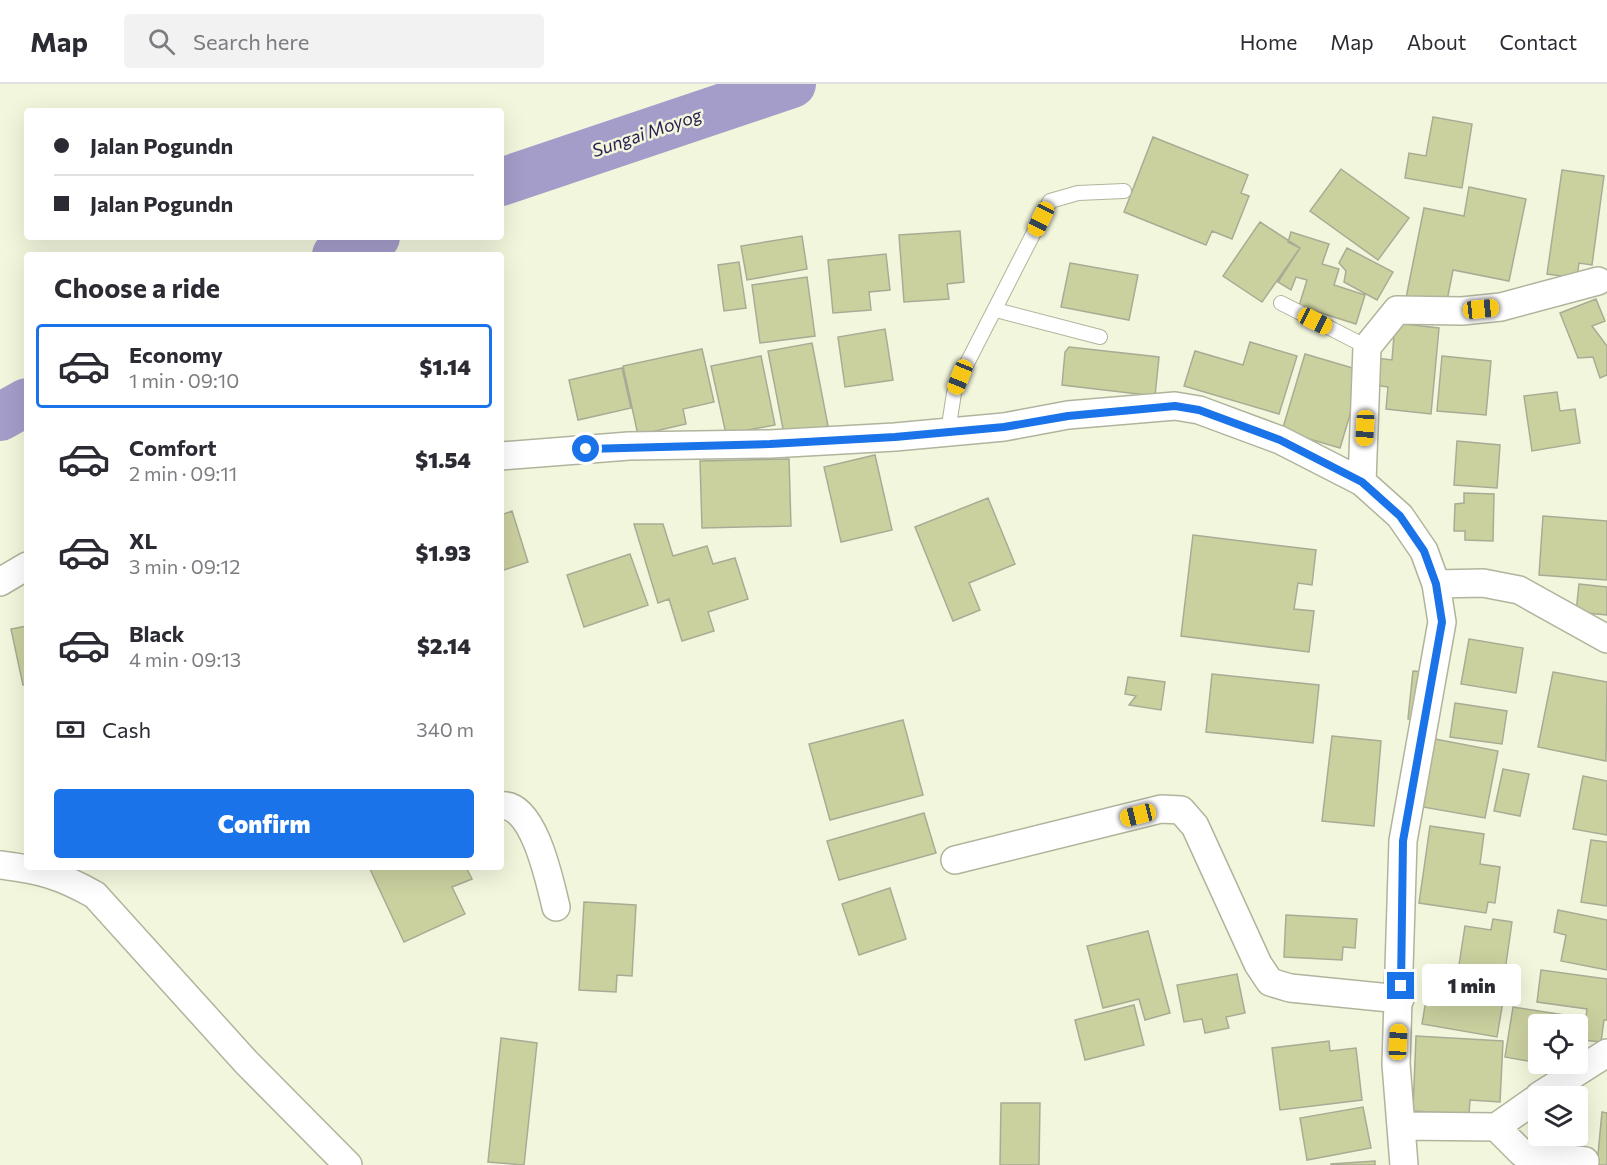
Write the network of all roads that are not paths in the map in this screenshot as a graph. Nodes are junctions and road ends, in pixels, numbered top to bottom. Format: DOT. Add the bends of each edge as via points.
graph roads {
  1 [pos="1124,191"];
  2 [pos="1598,281"];
  3 [pos="1281,303"];
  4 [pos="996,310"];
  5 [pos="1100,337"];
  6 [pos="1367,347"];
  7 [pos="948,432"];
  8 [pos="504,456"];
  9 [pos="1362,482"];
  10 [pos="24,568"];
  11 [pos="0,582"];
  12 [pos="1436,584"];
  13 [pos="1607,639"];
  14 [pos="504,807"];
  15 [pos="955,860"];
  16 [pos="0,865"];
  17 [pos="24,868"];
  18 [pos="37,870"];
  19 [pos="556,907"];
  20 [pos="1400,999"];
  21 [pos="1607,1053"];
  22 [pos="1556,1086"];
  23 [pos="1528,1105"];
  24 [pos="1402,1126"];
  25 [pos="1496,1127"];
  26 [pos="1585,1161"];
  27 [pos="348,1165"];
  28 [pos="1404,1165"];
  1 -- 4 [label="lane" via="1078,193 1050,201"];
  2 -- 6 [label="street" via="1501,307 1397,310"];
  3 -- 6 [label="lane"];
  4 -- 5 [label="lane"];
  4 -- 7 [label="lane" via="957,385"];
  6 -- 9 [label="street"];
  7 -- 8 [label="street" via="770,444 629,446"];
  7 -- 9 [label="street" via="1175,406 1199,410 1280,440"];
  9 -- 12 [label="street" via="1400,516 1424,551"];
  10 -- 11 [label="street"];
  12 -- 13 [label="street" via="1483,583 1519,590"];
  12 -- 20 [label="street" via="1442,622 1403,841"];
  14 -- 19 [label="street" via="517,809 526,817 548,873"];
  15 -- 20 [label="street" via="1161,809 1181,810 1195,826 1258,964 1270,982 1290,988"];
  16 -- 17 [label="street"];
  18 -- 27 [label="street" via="65,878 95,895 246,1062"];
  20 -- 24 [label="street" via="1396,1064"];
  21 -- 22 [label="street"];
  23 -- 25 [label="street"];
  24 -- 25 [label="street"];
  24 -- 28 [label="street"];
  25 -- 26 [label="street" via="1521,1153"];
}
